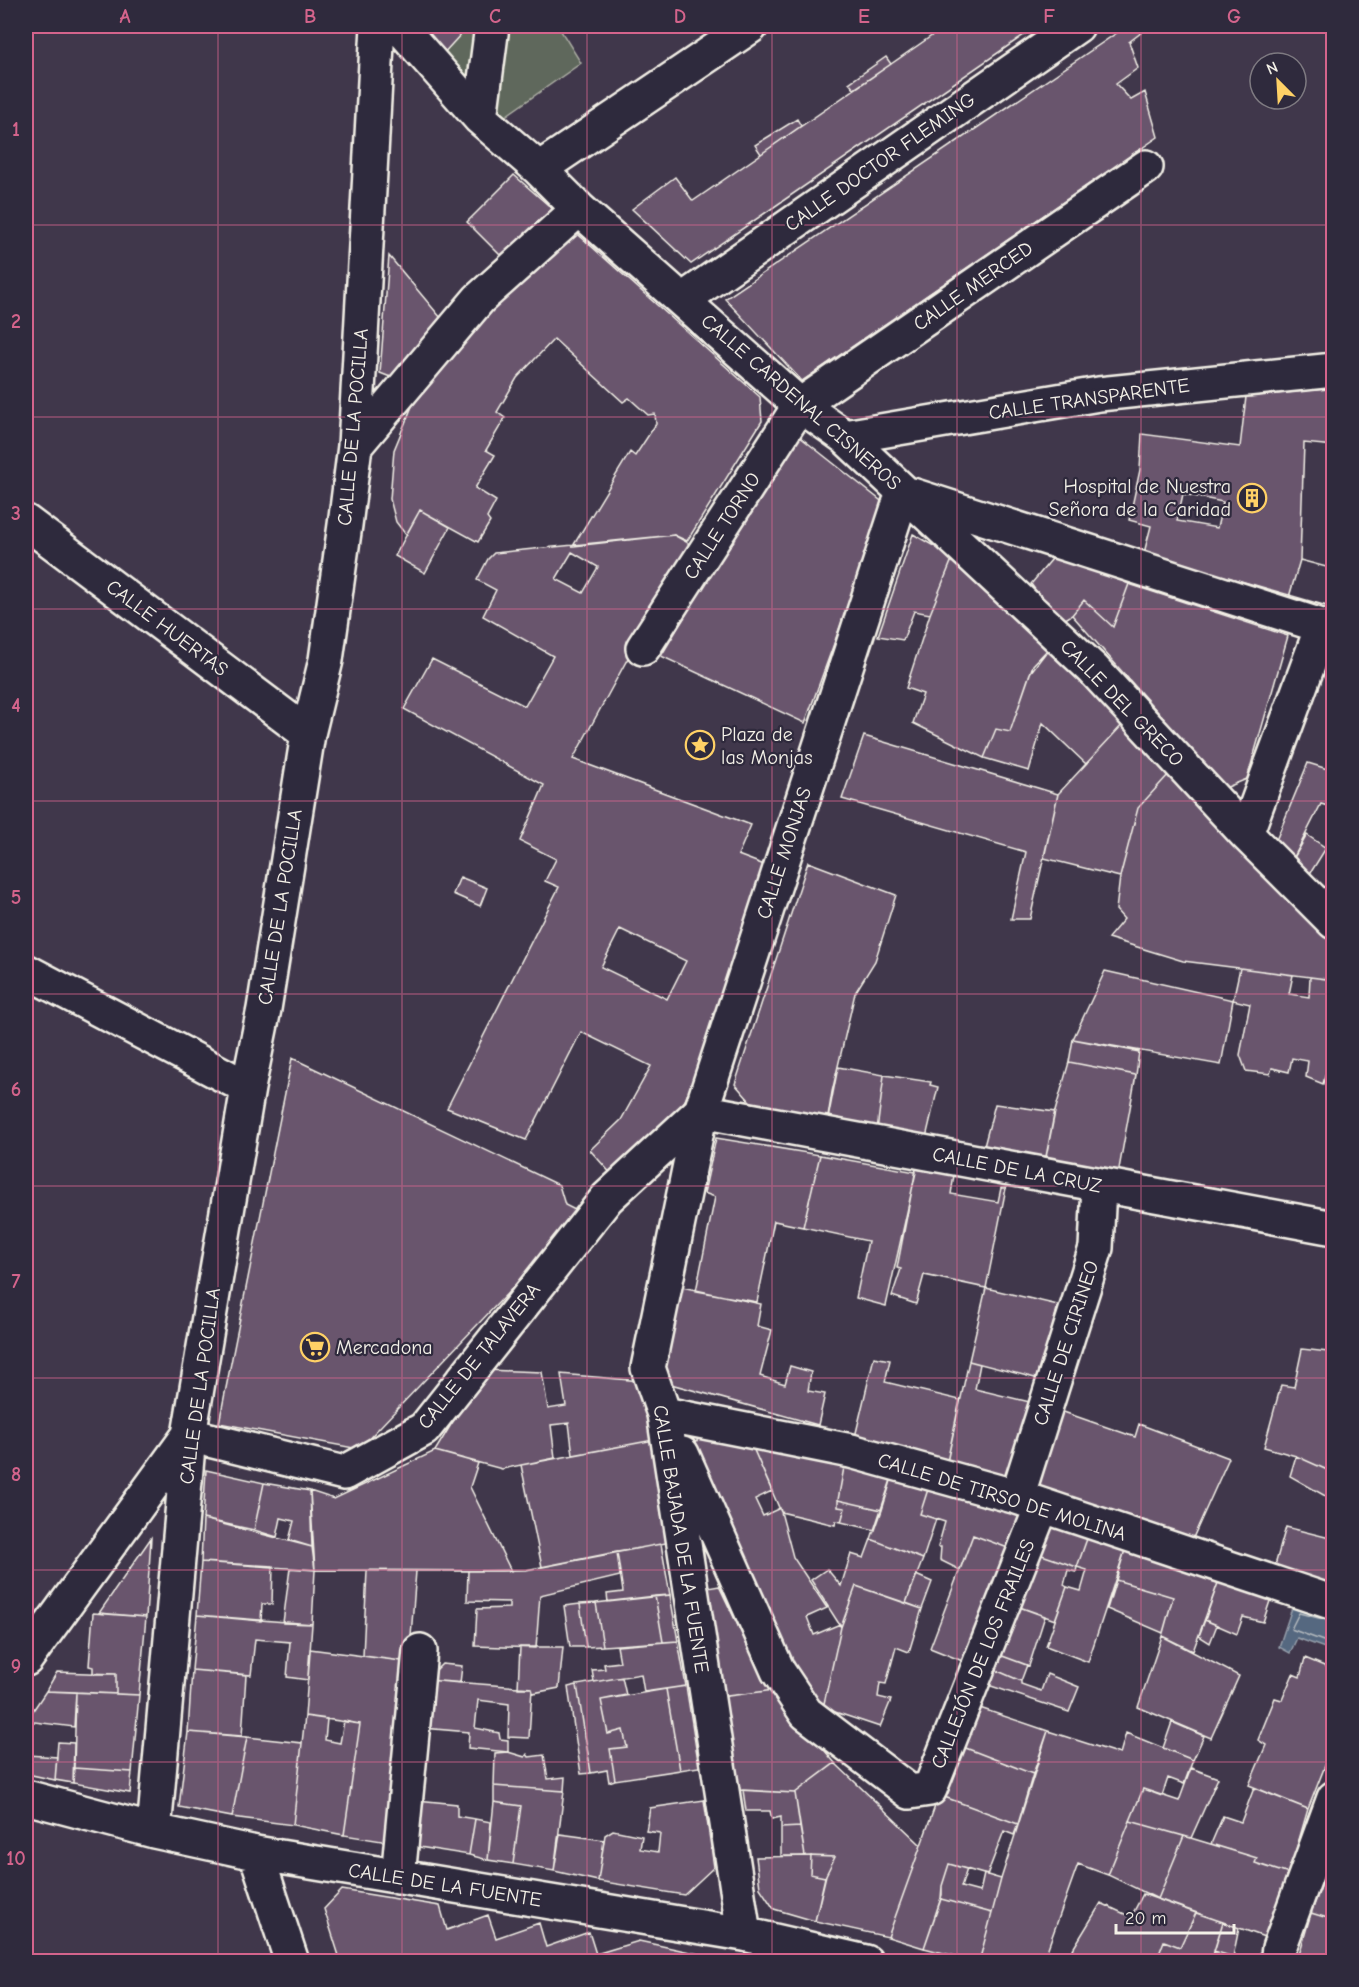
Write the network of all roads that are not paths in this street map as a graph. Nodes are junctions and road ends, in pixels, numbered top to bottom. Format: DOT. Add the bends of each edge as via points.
graph roads {
  1 [pos="378,26"];
  2 [pos="399,26"];
  3 [pos="492,26"];
  4 [pos="751,26"];
  5 [pos="1077,26"];
  6 [pos="480,118"];
  7 [pos="1146,167"];
  8 [pos="539,169"];
  9 [pos="579,210"];
  10 [pos="684,300"];
  11 [pos="1334,370"];
  12 [pos="800,405"];
  13 [pos="845,438"];
  14 [pos="355,446"];
  15 [pos="903,492"];
  16 [pos="26,522"];
  17 [pos="1328,629"];
  18 [pos="643,648"];
  19 [pos="308,734"];
  20 [pos="1246,834"];
  21 [pos="1334,922"];
  22 [pos="26,971"];
  23 [pos="248,1088"];
  24 [pos="700,1111"];
  25 [pos="1099,1186"];
  26 [pos="1334,1228"];
  27 [pos="664,1414"];
  28 [pos="189,1434"];
  29 [pos="1029,1502"];
  30 [pos="1334,1604"];
  31 [pos="420,1651"];
  32 [pos="26,1659"];
  33 [pos="26,1797"];
  34 [pos="1334,1798"];
  35 [pos="154,1832"];
  36 [pos="256,1853"];
  37 [pos="398,1877"];
  38 [pos="744,1934"];
  39 [pos="824,1957"];
  40 [pos="292,1962"];
  41 [pos="866,1962"];
  42 [pos="1277,1962"];
  1 -- 14 [label="street, CALLE DE LA POCILLA"];
  2 -- 6 [label="street, CALLE CARDENAL CISNEROS"];
  3 -- 6 [label="street"];
  4 -- 8 [label="street"];
  5 -- 10 [label="street, CALLE DOCTOR FLEMING"];
  6 -- 8 [label="street, CALLE CARDENAL CISNEROS"];
  7 -- 12 [label="street, CALLE MERCED"];
  8 -- 9 [label="street, CALLE CARDENAL CISNEROS"];
  9 -- 10 [label="street, CALLE CARDENAL CISNEROS"];
  9 -- 14 [label="street" via="479,299"];
  10 -- 12 [label="street, CALLE CARDENAL CISNEROS"];
  11 -- 13 [label="street, CALLE TRANSPARENTE" via="1099,394"];
  12 -- 13 [label="street, CALLE CARDENAL CISNEROS"];
  12 -- 18 [label="street, CALLE TORNO"];
  13 -- 15 [label="street, CALLE CARDENAL CISNEROS"];
  14 -- 19 [label="street, CALLE DE LA POCILLA" via="326,660"];
  15 -- 17 [label="street, CALLE CARDENAL CISNEROS"];
  15 -- 20 [label="street, CALLE DEL GRECO" via="1093,669"];
  15 -- 24 [label="street, CALLE MONJAS"];
  16 -- 19 [label="street, CALLE HUERTAS"];
  17 -- 20 [label="street"];
  19 -- 23 [label="street, CALLE DE LA POCILLA"];
  20 -- 21 [label="street, CALLE DEL GRECO"];
  22 -- 23 [label="street"];
  23 -- 28 [label="street, CALLE DE LA POCILLA"];
  24 -- 25 [label="street, CALLE DE LA CRUZ"];
  24 -- 27 [label="street, CALLE BAJADA DE LA FUENTE" via="648,1368"];
  24 -- 28 [label="street, CALLE DE TALAVERA" via="607,1198 424,1429 344,1473"];
  25 -- 26 [label="street, CALLE DE LA CRUZ"];
  25 -- 29 [label="street, CALLE DE CIRINEO" via="1096,1248"];
  27 -- 29 [label="street, CALLE DE TIRSO DE MOLINA" via="851,1451"];
  27 -- 29 [label="street, CALLEJÓN DE LOS FRAILES" via="789,1688 806,1713 910,1792 930,1789"];
  27 -- 38 [label="street, CALLE BAJADA DE LA FUENTE"];
  28 -- 32 [label="street"];
  28 -- 35 [label="street, CALLE DE LA POCILLA"];
  29 -- 30 [label="street, CALLE DE TIRSO DE MOLINA"];
  31 -- 37 [label="street"];
  33 -- 35 [label="street, CALLE DE LA FUENTE"];
  34 -- 42 [label="street"];
  35 -- 36 [label="street, CALLE DE LA FUENTE"];
  36 -- 37 [label="street, CALLE DE LA FUENTE"];
  36 -- 40 [label="street"];
  37 -- 38 [label="street, CALLE DE LA FUENTE"];
  38 -- 39 [label="street, CALLE DE LA FUENTE"];
  39 -- 41 [label="street, CALLE DE LA FUENTE"];
}
